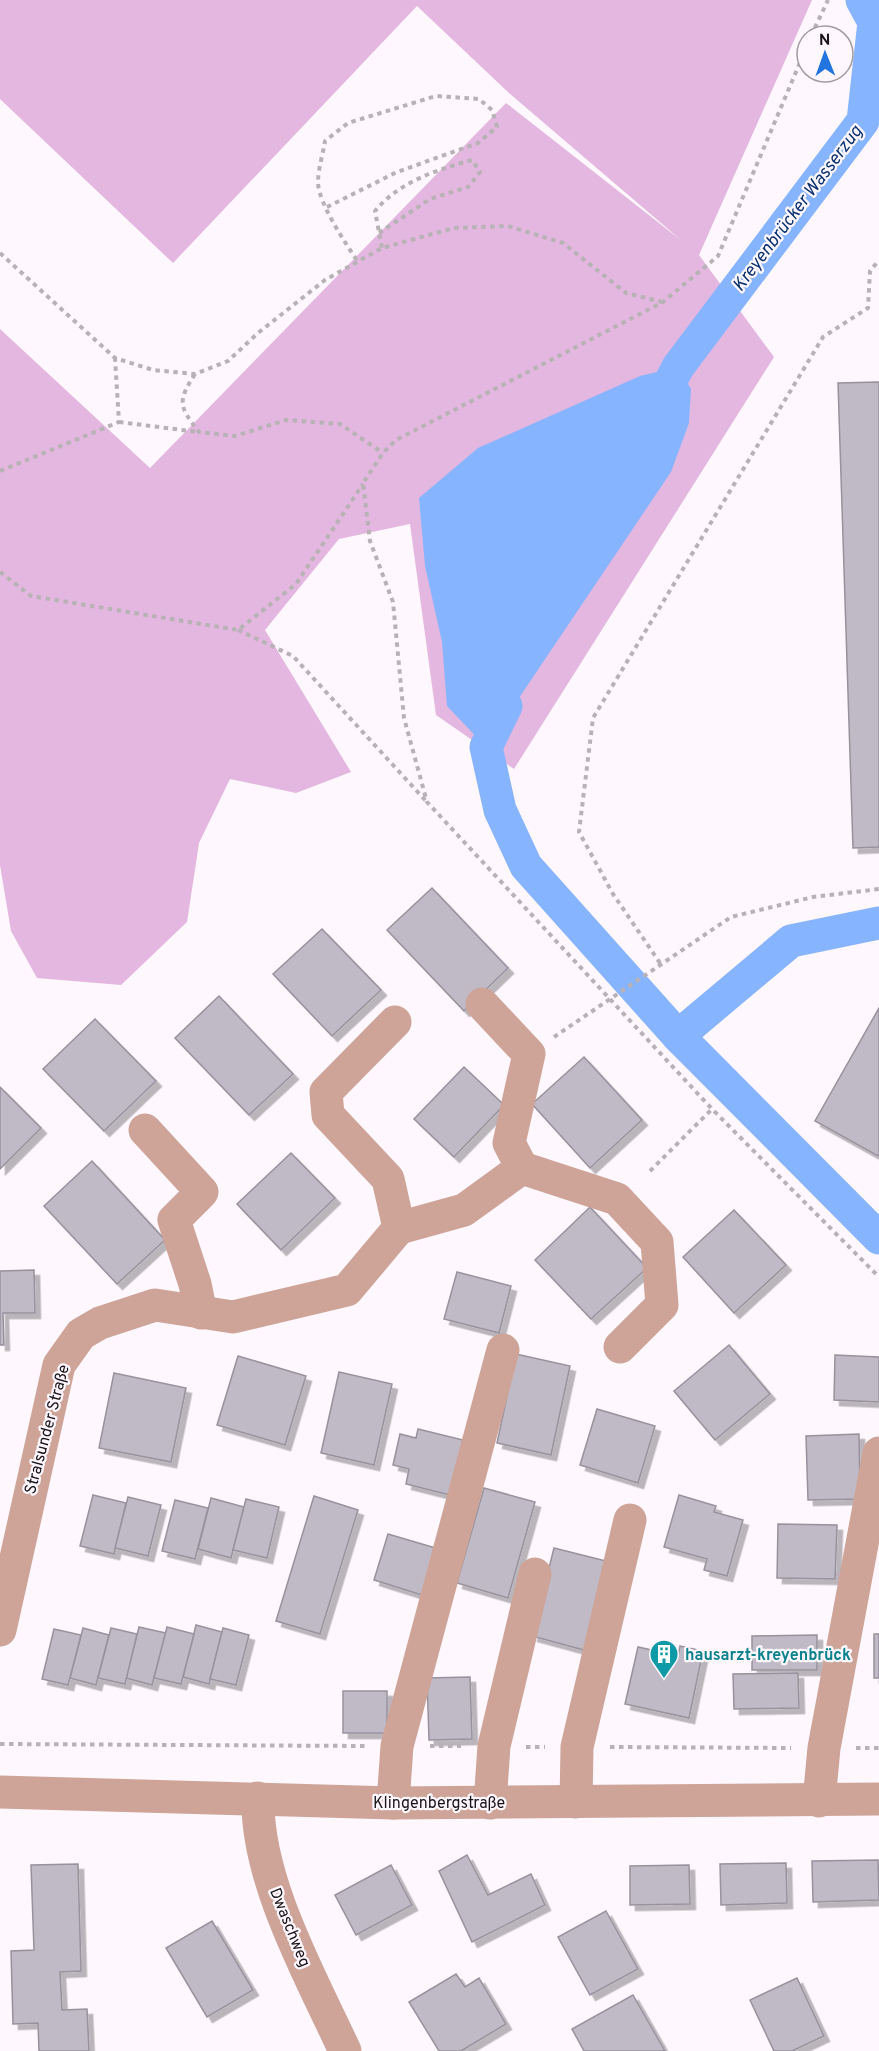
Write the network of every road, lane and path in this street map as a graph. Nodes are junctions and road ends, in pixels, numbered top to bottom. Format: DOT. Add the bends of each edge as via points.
graph roads {
  1 [pos="827,1"];
  2 [pos="816,24"];
  3 [pos="795,74"];
  4 [pos="327,207"];
  5 [pos="380,233"];
  6 [pos="382,248"];
  7 [pos="0,253"];
  8 [pos="879,260"];
  9 [pos="358,262"];
  10 [pos="663,302"];
  11 [pos="115,358"];
  12 [pos="195,374"];
  13 [pos="118,422"];
  14 [pos="199,432"];
  15 [pos="383,453"];
  16 [pos="0,471"];
  17 [pos="363,483"];
  18 [pos="0,572"];
  19 [pos="238,630"];
  20 [pos="427,802"];
  21 [pos="879,882"];
  22 [pos="873,889"];
  23 [pos="879,889"];
  24 [pos="660,963"];
  25 [pos="611,998"];
  26 [pos="482,1004"];
  27 [pos="395,1022"];
  28 [pos="529,1054"];
  29 [pos="712,1109"];
  30 [pos="145,1130"];
  31 [pos="522,1168"];
  32 [pos="650,1171"];
  33 [pos="399,1228"];
  34 [pos="879,1277"];
  35 [pos="201,1313"];
  36 [pos="620,1347"];
  37 [pos="503,1350"];
  38 [pos="879,1453"];
  39 [pos="630,1520"];
  40 [pos="535,1574"];
  41 [pos="0,1630"];
  42 [pos="0,1744"];
  43 [pos="398,1746"];
  44 [pos="494,1746"];
  45 [pos="577,1747"];
  46 [pos="824,1748"];
  47 [pos="879,1748"];
  48 [pos="0,1792"];
  49 [pos="258,1798"];
  50 [pos="879,1799"];
  51 [pos="819,1801"];
  52 [pos="576,1802"];
  53 [pos="393,1803"];
  54 [pos="490,1803"];
  55 [pos="345,2051"];
  1 -- 2 [label="path"];
  3 -- 10 [label="path" via="718,256"];
  4 -- 4 [label="path" via="318,184 325,141 348,123 436,96 479,99 492,110 497,127 478,143 398,172"];
  4 -- 9 [label="path"];
  5 -- 5 [label="path" via="430,199 468,187 480,172 472,160 433,171 386,198 375,212"];
  5 -- 6 [label="path"];
  6 -- 9 [label="path"];
  6 -- 10 [label="path" via="454,228 508,226 563,243 626,293"];
  7 -- 11 [label="path"];
  8 -- 24 [label="path" via="870,271 868,308 823,337 593,718 579,832 613,894"];
  9 -- 12 [label="path" via="325,280 228,361"];
  10 -- 15 [label="path" via="396,440"];
  11 -- 12 [label="path" via="153,370"];
  11 -- 13 [label="path"];
  12 -- 14 [label="path" via="182,394 183,411"];
  13 -- 14 [label="path"];
  13 -- 16 [label="path"];
  14 -- 15 [label="path" via="236,436 286,420 340,424"];
  15 -- 17 [label="path"];
  17 -- 19 [label="path" via="296,584"];
  17 -- 20 [label="path" via="370,541 393,602 404,718"];
  18 -- 19 [label="path" via="31,596"];
  19 -- 20 [label="path" via="293,656"];
  20 -- 25 [label="path"];
  21 -- 22 [label="path"];
  22 -- 23 [label="path"];
  22 -- 24 [label="path" via="813,897 731,917"];
  24 -- 25 [label="path"];
  25 -- 28 [label="path"];
  25 -- 29 [label="path"];
  26 -- 28 [label="street"];
  27 -- 33 [label="street" via="326,1092 328,1114 388,1179"];
  28 -- 31 [label="street" via="509,1143"];
  29 -- 32 [label="path"];
  29 -- 34 [label="path"];
  30 -- 35 [label="street" via="202,1192 174,1220"];
  31 -- 33 [label="street" via="464,1210"];
  31 -- 36 [label="street" via="617,1199 657,1242 662,1305"];
  33 -- 35 [label="street, Stralsunder Straße" via="347,1290 233,1317"];
  35 -- 41 [label="street, Stralsunder Straße" via="155,1305 100,1323 81,1334 59,1365"];
  37 -- 43 [label="street"];
  38 -- 46 [label="street"];
  39 -- 45 [label="street"];
  40 -- 44 [label="street"];
  42 -- 43 [label="path"];
  43 -- 44 [label="path"];
  43 -- 53 [label="street"];
  44 -- 45 [label="path"];
  44 -- 54 [label="street"];
  45 -- 46 [label="path"];
  45 -- 52 [label="street"];
  46 -- 47 [label="path"];
  46 -- 51 [label="street"];
  48 -- 49 [label="street, Klingenbergstraße"];
  49 -- 53 [label="street, Klingenbergstraße"];
  49 -- 55 [label="street, Dwaschweg" via="257,1823 280,1909"];
  50 -- 51 [label="street, Klingenbergstraße"];
  51 -- 52 [label="street, Klingenbergstraße"];
  52 -- 54 [label="street, Klingenbergstraße"];
  53 -- 54 [label="street, Klingenbergstraße"];
}
